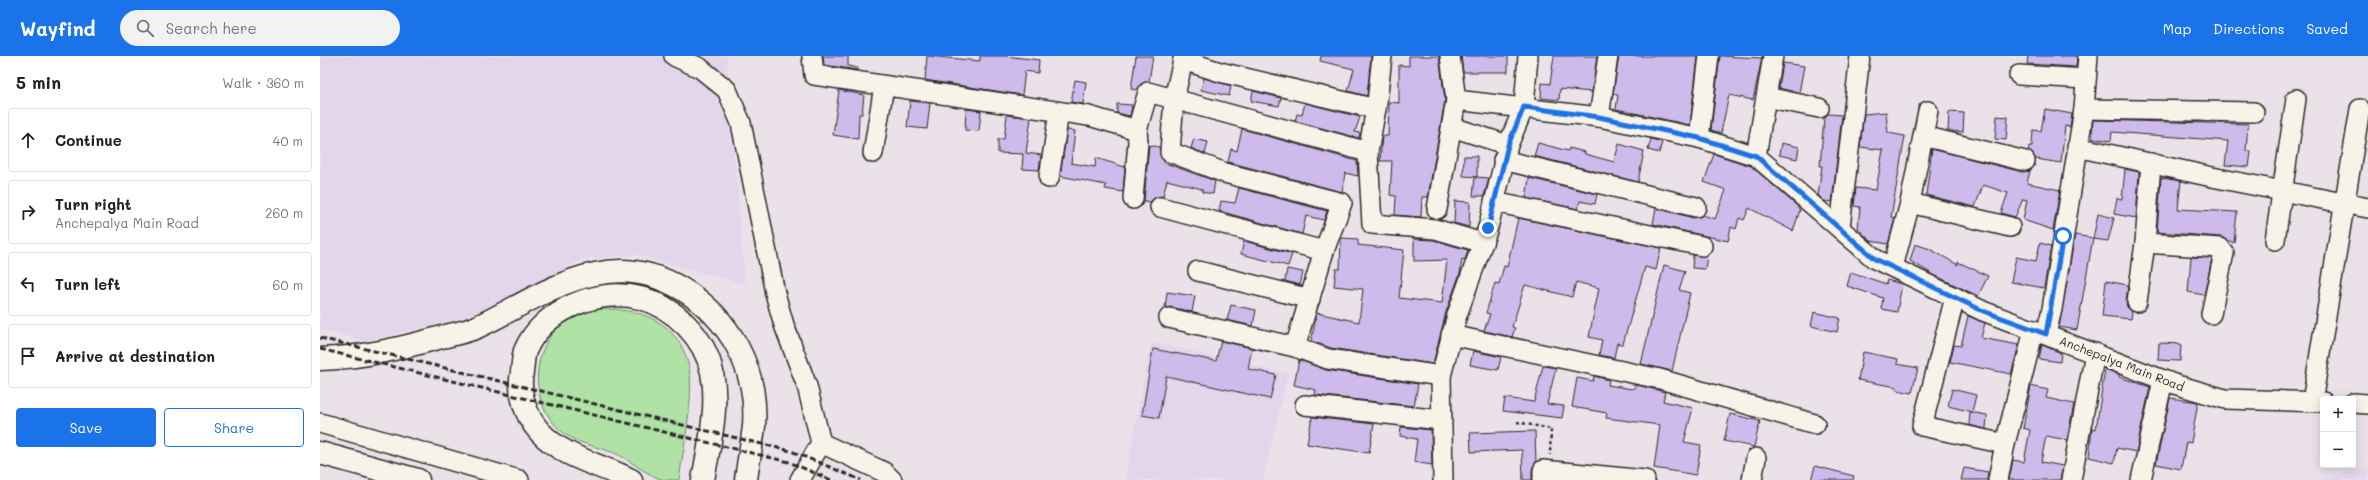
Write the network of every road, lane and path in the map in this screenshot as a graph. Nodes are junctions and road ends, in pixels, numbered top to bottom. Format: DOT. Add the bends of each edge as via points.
graph roads {
  1 [pos="674,56"];
  2 [pos="812,56"];
  3 [pos="1382,56"];
  4 [pos="1450,56"];
  5 [pos="1528,56"];
  6 [pos="1608,56"];
  7 [pos="1709,56"];
  8 [pos="1773,56"];
  9 [pos="1860,56"];
  10 [pos="2088,56"];
  11 [pos="1183,58"];
  12 [pos="2020,75"];
  13 [pos="2086,79"];
  14 [pos="884,86"];
  15 [pos="1766,97"];
  16 [pos="1174,99"];
  17 [pos="2296,99"];
  18 [pos="1456,100"];
  19 [pos="1524,107"];
  20 [pos="1376,108"];
  21 [pos="1819,108"];
  22 [pos="2084,108"];
  23 [pos="2360,109"];
  24 [pos="1928,110"];
  25 [pos="1059,112"];
  26 [pos="2254,112"];
  27 [pos="1599,117"];
  28 [pos="1452,128"];
  29 [pos="1137,130"];
  30 [pos="1923,136"];
  31 [pos="1699,138"];
  32 [pos="2077,147"];
  33 [pos="1368,152"];
  34 [pos="1506,152"];
  35 [pos="873,153"];
  36 [pos="1756,156"];
  37 [pos="2025,161"];
  38 [pos="2151,163"];
  39 [pos="1049,178"];
  40 [pos="2282,191"];
  41 [pos="1133,199"];
  42 [pos="1494,202"];
  43 [pos="1910,202"];
  44 [pos="2344,203"];
  45 [pos="1160,207"];
  46 [pos="1696,207"];
  47 [pos="2368,208"];
  48 [pos="1438,210"];
  49 [pos="1840,227"];
  50 [pos="2010,227"];
  51 [pos="2275,240"];
  52 [pos="1483,243"];
  53 [pos="2145,243"];
  54 [pos="1702,246"];
  55 [pos="1324,251"];
  56 [pos="1893,267"];
  57 [pos="1198,271"];
  58 [pos="1955,297"];
  59 [pos="1310,299"];
  60 [pos="2137,302"];
  61 [pos="2211,314"];
  62 [pos="1169,318"];
  63 [pos="2040,332"];
  64 [pos="1451,335"];
  65 [pos="1295,347"];
  66 [pos="2095,353"];
  67 [pos="320,359"];
  68 [pos="1441,376"];
  69 [pos="2163,380"];
  70 [pos="2317,402"];
  71 [pos="2356,403"];
  72 [pos="2368,404"];
  73 [pos="1305,405"];
  74 [pos="1441,420"];
  75 [pos="1517,422"];
  76 [pos="320,423"];
  77 [pos="1816,424"];
  78 [pos="821,443"];
  79 [pos="2005,444"];
  80 [pos="320,452"];
  81 [pos="1756,458"];
  82 [pos="1546,475"];
  83 [pos="418,480"];
  84 [pos="519,480"];
  85 [pos="631,480"];
  86 [pos="702,480"];
  87 [pos="746,480"];
  88 [pos="800,480"];
  89 [pos="892,480"];
  90 [pos="1443,480"];
  91 [pos="1645,480"];
  92 [pos="1752,480"];
  93 [pos="1998,480"];
  94 [pos="2071,480"];
  95 [pos="2141,480"];
  1 -- 78 [label="street" via="700,68 727,90 741,123 775,294 807,386"];
  2 -- 14 [label="street" via="814,75"];
  3 -- 20 [label="street"];
  4 -- 18 [label="street"];
  5 -- 19 [label="street"];
  6 -- 27 [label="street"];
  7 -- 31 [label="street"];
  8 -- 15 [label="street"];
  9 -- 49 [label="street"];
  10 -- 13 [label="street"];
  11 -- 16 [label="street"];
  11 -- 20 [label="street" via="1220,72"];
  12 -- 13 [label="street"];
  13 -- 22 [label="street"];
  14 -- 25 [label="street"];
  14 -- 35 [label="street"];
  15 -- 21 [label="street"];
  15 -- 36 [label="street"];
  16 -- 29 [label="street" via="1148,92"];
  16 -- 33 [label="street"];
  16 -- 55 [label="street" via="1170,152 1225,173 1342,203"];
  17 -- 40 [label="street"];
  18 -- 19 [label="street, Anchepalya Main Road"];
  18 -- 28 [label="street"];
  19 -- 27 [label="street, Anchepalya Main Road"];
  19 -- 34 [label="street"];
  20 -- 33 [label="street"];
  22 -- 26 [label="street"];
  22 -- 32 [label="street"];
  23 -- 44 [label="street"];
  24 -- 30 [label="street"];
  25 -- 29 [label="street" via="1089,116"];
  25 -- 39 [label="street"];
  27 -- 31 [label="street, Anchepalya Main Road"];
  28 -- 34 [label="street"];
  28 -- 48 [label="street"];
  29 -- 41 [label="street"];
  30 -- 37 [label="street"];
  30 -- 43 [label="street"];
  31 -- 36 [label="street, Anchepalya Main Road"];
  32 -- 38 [label="street"];
  32 -- 63 [label="street" via="2052,309"];
  33 -- 52 [label="street" via="1372,224 1435,229"];
  34 -- 42 [label="street"];
  34 -- 46 [label="street"];
  36 -- 49 [label="street, Anchepalya Main Road"];
  38 -- 40 [label="street"];
  38 -- 53 [label="street"];
  40 -- 44 [label="street"];
  40 -- 51 [label="street"];
  42 -- 52 [label="street"];
  42 -- 54 [label="street"];
  43 -- 50 [label="street"];
  43 -- 56 [label="street"];
  44 -- 47 [label="street"];
  44 -- 70 [label="street"];
  45 -- 55 [label="street"];
  49 -- 56 [label="street, Anchepalya Main Road" via="1875,259"];
  52 -- 64 [label="street"];
  53 -- 60 [label="street"];
  53 -- 61 [label="street" via="2222,250 2224,253"];
  55 -- 59 [label="street"];
  56 -- 58 [label="street, Anchepalya Main Road"];
  57 -- 59 [label="street"];
  58 -- 63 [label="street, Anchepalya Main Road" via="1983,311"];
  58 -- 79 [label="street" via="1922,426"];
  59 -- 65 [label="street"];
  62 -- 65 [label="street"];
  63 -- 66 [label="street, Anchepalya Main Road"];
  63 -- 79 [label="street"];
  64 -- 68 [label="street"];
  64 -- 77 [label="street" via="1660,379"];
  65 -- 68 [label="street" via="1328,358"];
  66 -- 69 [label="street, Anchepalya Main Road"];
  66 -- 94 [label="street"];
  67 -- 87 [label="highway" via="340,358 419,344 474,328 566,282 596,274 622,270 645,273 670,282 697,298 717,316 734,337 746,363 753,402 754,425"];
  68 -- 74 [label="street"];
  69 -- 70 [label="street, Anchepalya Main Road" via="2226,399"];
  69 -- 95 [label="street"];
  71 -- 72 [label="street"];
  73 -- 74 [label="street"];
  74 -- 90 [label="street"];
  75 -- 82 [label="path" via="1551,429"];
  76 -- 84 [label="street"];
  78 -- 88 [label="street"];
  78 -- 89 [label="street" via="884,472"];
  79 -- 93 [label="street"];
  80 -- 83 [label="highway"];
  81 -- 92 [label="street"];
  82 -- 91 [label="street"];
  85 -- 86 [label="highway" via="554,446 538,430 521,393 525,351 537,331 556,313 577,304 619,295 640,298 661,306 694,334 704,349 712,371 715,410"];
}
